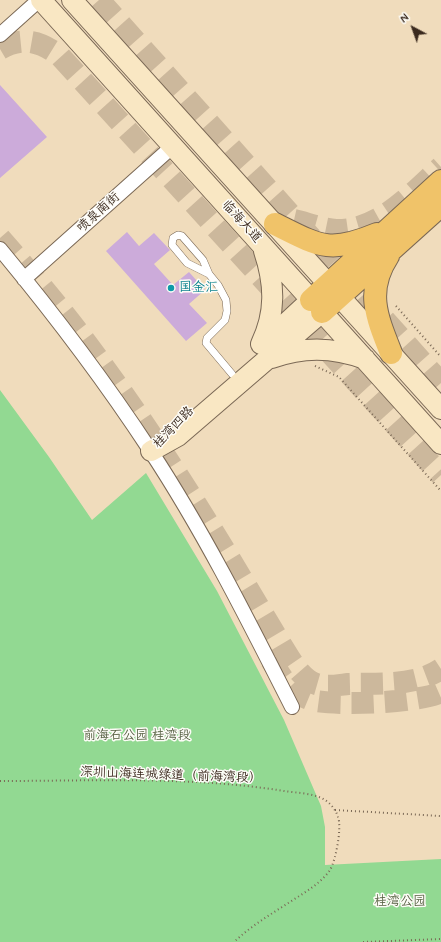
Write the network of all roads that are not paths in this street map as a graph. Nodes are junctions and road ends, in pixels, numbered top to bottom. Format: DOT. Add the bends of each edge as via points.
graph roads {
  1 [pos="40,0"];
  2 [pos="72,0"];
  3 [pos="0,35"];
  4 [pos="173,146"];
  5 [pos="441,181"];
  6 [pos="441,205"];
  7 [pos="275,224"];
  8 [pos="393,236"];
  9 [pos="261,244"];
  10 [pos="0,249"];
  11 [pos="209,274"];
  12 [pos="24,278"];
  13 [pos="334,290"];
  14 [pos="317,306"];
  15 [pos="391,353"];
  16 [pos="261,356"];
  17 [pos="365,360"];
  18 [pos="232,374"];
  19 [pos="441,409"];
  20 [pos="441,444"];
  21 [pos="151,451"];
  22 [pos="292,707"];
  1 -- 3 [label="street"];
  1 -- 4 [label="main road, 临海大道"];
  2 -- 7 [label="main road, 临海大道"];
  4 -- 9 [label="main road, 临海大道"];
  4 -- 12 [label="street, 喷泉南街"];
  5 -- 8 [label="main road, 桂湾四路"];
  6 -- 8 [label="main road, 桂湾四路"];
  7 -- 8 [label="main road" via="313,242 335,247"];
  7 -- 13 [label="main road, 临海大道"];
  8 -- 13 [label="main road, 桂湾四路"];
  8 -- 15 [label="main road" via="387,257 378,274 374,303"];
  9 -- 14 [label="main road, 临海大道"];
  9 -- 16 [label="main road" via="273,283 271,320"];
  10 -- 12 [label="street"];
  11 -- 11 [label="lane" via="204,260 183,238 173,238 172,245 187,263"];
  11 -- 18 [label="lane" via="224,294 227,311 222,325 207,338 206,343"];
  12 -- 21 [label="street" via="82,352"];
  13 -- 14 [label="main road, 桂湾四路"];
  13 -- 15 [label="main road, 临海大道"];
  14 -- 16 [label="main road, 桂湾四路"];
  14 -- 17 [label="main road, 临海大道"];
  15 -- 19 [label="main road, 临海大道"];
  16 -- 17 [label="main road" via="318,349 350,354"];
  16 -- 18 [label="main road, 桂湾四路"];
  16 -- 21 [label="main road, 桂湾四路" via="178,436"];
  17 -- 20 [label="main road, 临海大道"];
  18 -- 21 [label="main road, 桂湾四路" via="170,428"];
  21 -- 22 [label="street" via="247,617"];
}
